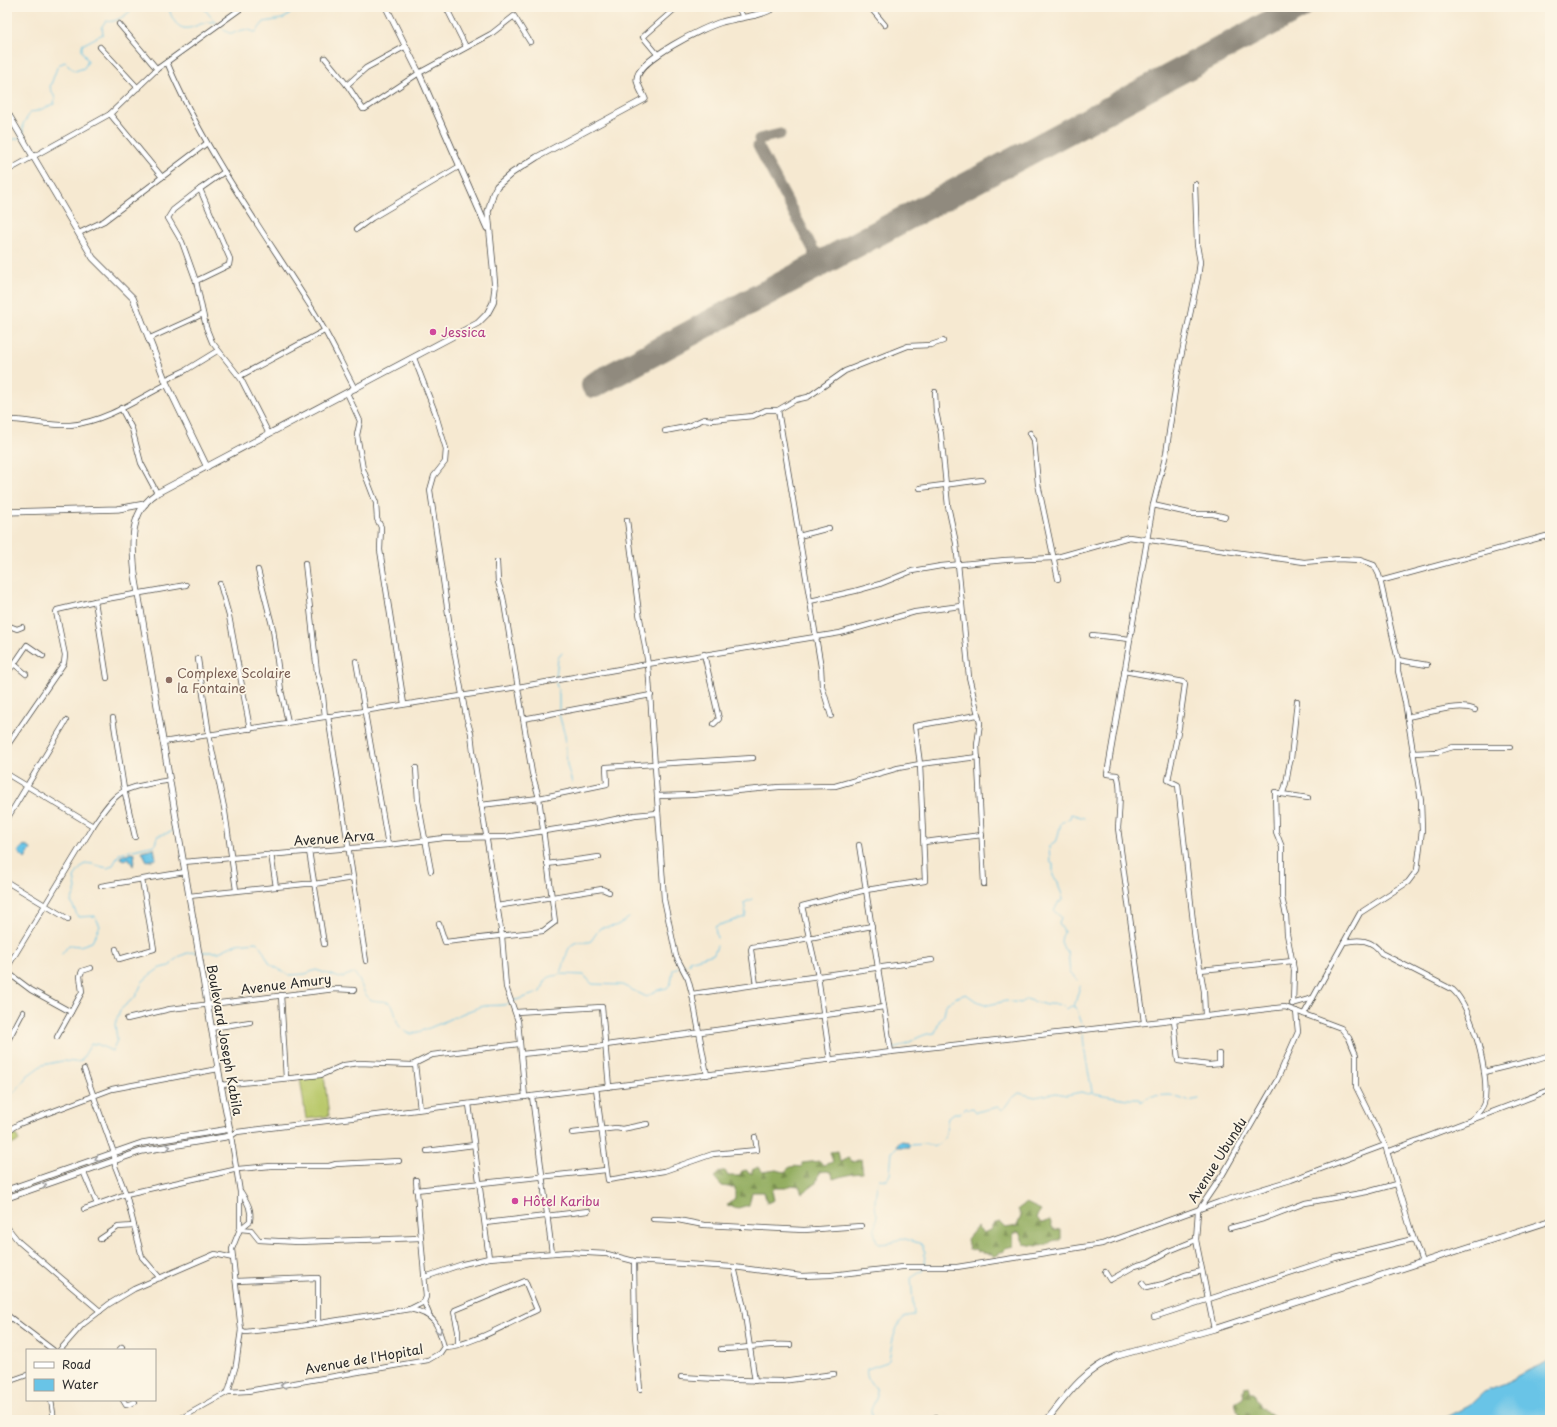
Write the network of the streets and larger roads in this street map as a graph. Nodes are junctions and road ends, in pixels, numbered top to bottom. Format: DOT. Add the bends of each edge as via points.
graph roads {
  1 [pos="243,7"];
  2 [pos="386,7"];
  3 [pos="446,7"];
  4 [pos="677,7"];
  5 [pos="738,7"];
  6 [pos="775,7"];
  7 [pos="870,7"];
  8 [pos="743,17"];
  9 [pos="119,24"];
  10 [pos="885,25"];
  11 [pos="530,42"];
  12 [pos="406,46"];
  13 [pos="100,47"];
  14 [pos="466,47"];
  15 [pos="658,55"];
  16 [pos="326,58"];
  17 [pos="167,62"];
  18 [pos="157,69"];
  19 [pos="418,73"];
  20 [pos="347,85"];
  21 [pos="138,88"];
  22 [pos="7,112"];
  23 [pos="110,114"];
  24 [pos="207,143"];
  25 [pos="33,156"];
  26 [pos="460,166"];
  27 [pos="7,171"];
  28 [pos="224,172"];
  29 [pos="162,177"];
  30 [pos="1195,184"];
  31 [pos="200,190"];
  32 [pos="476,203"];
  33 [pos="490,203"];
  34 [pos="357,229"];
  35 [pos="489,232"];
  36 [pos="79,233"];
  37 [pos="196,281"];
  38 [pos="203,314"];
  39 [pos="324,331"];
  40 [pos="148,340"];
  41 [pos="943,341"];
  42 [pos="217,351"];
  43 [pos="414,358"];
  44 [pos="240,376"];
  45 [pos="166,382"];
  46 [pos="355,389"];
  47 [pos="935,392"];
  48 [pos="347,393"];
  49 [pos="121,408"];
  50 [pos="778,410"];
  51 [pos="14,420"];
  52 [pos="665,431"];
  53 [pos="1030,433"];
  54 [pos="269,434"];
  55 [pos="207,467"];
  56 [pos="982,480"];
  57 [pos="946,484"];
  58 [pos="920,488"];
  59 [pos="157,493"];
  60 [pos="145,504"];
  61 [pos="1153,505"];
  62 [pos="7,512"];
  63 [pos="1225,518"];
  64 [pos="627,520"];
  65 [pos="829,528"];
  66 [pos="799,536"];
  67 [pos="1550,536"];
  68 [pos="1148,540"];
  69 [pos="1054,558"];
  70 [pos="497,562"];
  71 [pos="305,563"];
  72 [pos="957,565"];
  73 [pos="258,570"];
  74 [pos="1058,579"];
  75 [pos="1380,581"];
  76 [pos="220,584"];
  77 [pos="186,585"];
  78 [pos="138,593"];
  79 [pos="95,601"];
  80 [pos="810,601"];
  81 [pos="961,606"];
  82 [pos="7,625"];
  83 [pos="22,627"];
  84 [pos="1092,635"];
  85 [pos="816,636"];
  86 [pos="1130,639"];
  87 [pos="704,654"];
  88 [pos="43,656"];
  89 [pos="7,659"];
  90 [pos="198,659"];
  91 [pos="1398,660"];
  92 [pos="356,661"];
  93 [pos="14,664"];
  94 [pos="648,664"];
  95 [pos="1427,665"];
  96 [pos="1124,671"];
  97 [pos="7,673"];
  98 [pos="26,674"];
  99 [pos="107,678"];
  100 [pos="518,687"];
  101 [pos="462,695"];
  102 [pos="651,695"];
  103 [pos="1297,701"];
  104 [pos="404,704"];
  105 [pos="366,710"];
  106 [pos="1475,710"];
  107 [pos="327,716"];
  108 [pos="832,716"];
  109 [pos="977,716"];
  110 [pos="1407,717"];
  111 [pos="113,718"];
  112 [pos="523,719"];
  113 [pos="66,721"];
  114 [pos="288,722"];
  115 [pos="714,724"];
  116 [pos="250,728"];
  117 [pos="209,735"];
  118 [pos="163,742"];
  119 [pos="7,746"];
  120 [pos="1510,747"];
  121 [pos="1413,753"];
  122 [pos="978,757"];
  123 [pos="753,758"];
  124 [pos="655,764"];
  125 [pos="920,764"];
  126 [pos="416,768"];
  127 [pos="7,774"];
  128 [pos="170,780"];
  129 [pos="26,786"];
  130 [pos="124,789"];
  131 [pos="1282,794"];
  132 [pos="657,796"];
  133 [pos="539,798"];
  134 [pos="1308,798"];
  135 [pos="481,805"];
  136 [pos="658,813"];
  137 [pos="7,819"];
  138 [pos="93,826"];
  139 [pos="543,832"];
  140 [pos="982,835"];
  141 [pos="135,837"];
  142 [pos="486,838"];
  143 [pos="426,840"];
  144 [pos="924,842"];
  145 [pos="388,845"];
  146 [pos="859,845"];
  147 [pos="349,848"];
  148 [pos="309,851"];
  149 [pos="271,854"];
  150 [pos="231,857"];
  151 [pos="599,857"];
  152 [pos="183,862"];
  153 [pos="547,864"];
  154 [pos="431,871"];
  155 [pos="185,872"];
  156 [pos="353,878"];
  157 [pos="142,880"];
  158 [pos="7,882"];
  159 [pos="314,884"];
  160 [pos="984,884"];
  161 [pos="101,886"];
  162 [pos="276,887"];
  163 [pos="236,890"];
  164 [pos="866,890"];
  165 [pos="609,892"];
  166 [pos="189,896"];
  167 [pos="552,897"];
  168 [pos="44,904"];
  169 [pos="497,906"];
  170 [pos="68,919"];
  171 [pos="439,924"];
  172 [pos="872,926"];
  173 [pos="502,936"];
  174 [pos="809,938"];
  175 [pos="1344,942"];
  176 [pos="324,944"];
  177 [pos="116,949"];
  178 [pos="932,960"];
  179 [pos="366,961"];
  180 [pos="1293,961"];
  181 [pos="7,968"];
  182 [pos="91,968"];
  183 [pos="878,968"];
  184 [pos="1200,970"];
  185 [pos="7,972"];
  186 [pos="818,976"];
  187 [pos="756,985"];
  188 [pos="354,990"];
  189 [pos="692,994"];
  190 [pos="281,995"];
  191 [pos="1313,998"];
  192 [pos="207,1004"];
  193 [pos="1293,1004"];
  194 [pos="884,1007"];
  195 [pos="1285,1007"];
  196 [pos="1296,1011"];
  197 [pos="23,1012"];
  198 [pos="71,1012"];
  199 [pos="516,1012"];
  200 [pos="1304,1014"];
  201 [pos="824,1015"];
  202 [pos="1205,1015"];
  203 [pos="127,1019"];
  204 [pos="1174,1019"];
  205 [pos="250,1022"];
  206 [pos="1144,1022"];
  207 [pos="211,1028"];
  208 [pos="698,1032"];
  209 [pos="57,1037"];
  210 [pos="7,1042"];
  211 [pos="519,1044"];
  212 [pos="606,1046"];
  213 [pos="891,1052"];
  214 [pos="521,1054"];
  215 [pos="1219,1054"];
  216 [pos="1550,1055"];
  217 [pos="830,1060"];
  218 [pos="415,1064"];
  219 [pos="84,1069"];
  220 [pos="218,1069"];
  221 [pos="1484,1072"];
  222 [pos="706,1075"];
  223 [pos="286,1078"];
  224 [pos="221,1085"];
  225 [pos="609,1087"];
  226 [pos="596,1088"];
  227 [pos="1550,1090"];
  228 [pos="532,1096"];
  229 [pos="95,1097"];
  230 [pos="525,1097"];
  231 [pos="469,1104"];
  232 [pos="420,1110"];
  233 [pos="1471,1120"];
  234 [pos="647,1124"];
  235 [pos="230,1129"];
  236 [pos="7,1130"];
  237 [pos="601,1130"];
  238 [pos="237,1132"];
  239 [pos="572,1133"];
  240 [pos="231,1136"];
  241 [pos="755,1137"];
  242 [pos="474,1145"];
  243 [pos="1385,1145"];
  244 [pos="427,1151"];
  245 [pos="1387,1152"];
  246 [pos="114,1153"];
  247 [pos="115,1160"];
  248 [pos="399,1162"];
  249 [pos="238,1169"];
  250 [pos="606,1170"];
  251 [pos="84,1171"];
  252 [pos="542,1177"];
  253 [pos="416,1180"];
  254 [pos="479,1184"];
  255 [pos="1396,1184"];
  256 [pos="7,1190"];
  257 [pos="416,1190"];
  258 [pos="240,1192"];
  259 [pos="126,1194"];
  260 [pos="7,1198"];
  261 [pos="97,1204"];
  262 [pos="84,1209"];
  263 [pos="588,1211"];
  264 [pos="1198,1211"];
  265 [pos="547,1216"];
  266 [pos="653,1219"];
  267 [pos="1550,1221"];
  268 [pos="485,1223"];
  269 [pos="134,1226"];
  270 [pos="861,1226"];
  271 [pos="7,1227"];
  272 [pos="1230,1228"];
  273 [pos="240,1229"];
  274 [pos="421,1238"];
  275 [pos="100,1239"];
  276 [pos="1413,1239"];
  277 [pos="1196,1240"];
  278 [pos="552,1253"];
  279 [pos="233,1258"];
  280 [pos="489,1258"];
  281 [pos="634,1261"];
  282 [pos="1422,1262"];
  283 [pos="734,1267"];
  284 [pos="1202,1271"];
  285 [pos="1105,1272"];
  286 [pos="425,1277"];
  287 [pos="160,1278"];
  288 [pos="236,1281"];
  289 [pos="1142,1283"];
  290 [pos="1207,1298"];
  291 [pos="424,1302"];
  292 [pos="410,1309"];
  293 [pos="100,1311"];
  294 [pos="429,1314"];
  295 [pos="7,1316"];
  296 [pos="1154,1317"];
  297 [pos="318,1323"];
  298 [pos="1214,1329"];
  299 [pos="241,1330"];
  300 [pos="458,1345"];
  301 [pos="790,1345"];
  302 [pos="444,1347"];
  303 [pos="750,1347"];
  304 [pos="52,1349"];
  305 [pos="61,1349"];
  306 [pos="721,1349"];
  307 [pos="834,1374"];
  308 [pos="26,1375"];
  309 [pos="681,1377"];
  310 [pos="755,1381"];
  311 [pos="7,1382"];
  312 [pos="640,1389"];
  313 [pos="228,1392"];
  314 [pos="51,1401"];
  315 [pos="124,1401"];
  316 [pos="135,1402"];
  317 [pos="54,1420"];
  318 [pos="178,1420"];
  319 [pos="1047,1420"];
  1 -- 17 [label="street"];
  2 -- 12 [label="street"];
  3 -- 14 [label="street"];
  4 -- 15 [label="street" via="643,37"];
  5 -- 8 [label="street"];
  6 -- 8 [label="street"];
  7 -- 10 [label="street"];
  8 -- 15 [label="street" via="706,28"];
  9 -- 18 [label="street"];
  11 -- 14 [label="street" via="514,16 491,34"];
  12 -- 19 [label="street"];
  12 -- 20 [label="street" via="366,68"];
  13 -- 21 [label="street"];
  14 -- 19 [label="street"];
  15 -- 33 [label="street" via="639,73 637,81 645,100 512,173 497,186"];
  16 -- 20 [label="street"];
  17 -- 18 [label="street"];
  17 -- 24 [label="street" via="184,104"];
  18 -- 21 [label="street"];
  19 -- 20 [label="street" via="365,109"];
  19 -- 26 [label="street"];
  21 -- 23 [label="street"];
  22 -- 25 [label="street"];
  23 -- 25 [label="street"];
  23 -- 29 [label="street"];
  24 -- 28 [label="street"];
  24 -- 29 [label="street"];
  25 -- 27 [label="street"];
  25 -- 36 [label="street"];
  26 -- 32 [label="street"];
  26 -- 34 [label="street"];
  28 -- 31 [label="street"];
  28 -- 39 [label="street" via="310,304"];
  29 -- 36 [label="street" via="104,221"];
  30 -- 61 [label="street" via="1200,262 1177,376 1166,454"];
  31 -- 37 [label="street" via="173,210 168,218 182,242"];
  31 -- 37 [label="street" via="230,259 228,265"];
  32 -- 33 [label="street" via="484,207"];
  32 -- 35 [label="street"];
  33 -- 35 [label="street"];
  35 -- 43 [label="street" via="495,288 493,303 487,314 470,329"];
  36 -- 40 [label="street" via="95,261 133,298"];
  37 -- 38 [label="street"];
  38 -- 40 [label="street"];
  38 -- 42 [label="street"];
  39 -- 44 [label="street"];
  39 -- 46 [label="street"];
  40 -- 45 [label="street"];
  41 -- 50 [label="street" via="931,345 908,346 845,371 808,397 795,400"];
  42 -- 45 [label="street"];
  42 -- 54 [label="street" via="241,379"];
  43 -- 46 [label="street"];
  43 -- 101 [label="street" via="446,449 445,462 434,476 430,490"];
  45 -- 49 [label="street"];
  45 -- 55 [label="street"];
  46 -- 48 [label="street"];
  47 -- 57 [label="street"];
  48 -- 54 [label="street"];
  48 -- 104 [label="street" via="360,421 357,434 363,468 376,503 377,519 381,527 380,550"];
  49 -- 51 [label="street" via="99,418 69,425"];
  49 -- 59 [label="street" via="132,429 141,463"];
  50 -- 52 [label="street" via="766,410 753,416 704,419 686,427"];
  50 -- 66 [label="street"];
  53 -- 69 [label="street" via="1034,440 1038,484"];
  54 -- 55 [label="street"];
  55 -- 59 [label="street"];
  56 -- 57 [label="street"];
  57 -- 58 [label="street"];
  57 -- 72 [label="street"];
  59 -- 60 [label="street"];
  60 -- 62 [label="street" via="118,509"];
  60 -- 78 [label="street, Boulevard Joseph Kabila" via="136,519 132,539"];
  61 -- 63 [label="street"];
  61 -- 68 [label="street"];
  64 -- 94 [label="street"];
  65 -- 66 [label="street"];
  66 -- 80 [label="street"];
  67 -- 75 [label="street"];
  68 -- 69 [label="street" via="1128,537"];
  68 -- 75 [label="street" via="1304,562 1360,560 1374,566"];
  68 -- 86 [label="street"];
  69 -- 72 [label="street"];
  69 -- 74 [label="street"];
  70 -- 100 [label="street" via="498,582 503,596"];
  71 -- 107 [label="street" via="318,672"];
  72 -- 80 [label="street" via="912,571 855,592"];
  72 -- 81 [label="street"];
  73 -- 114 [label="street" via="272,625"];
  75 -- 91 [label="street"];
  76 -- 116 [label="street" via="229,616"];
  77 -- 78 [label="street"];
  78 -- 79 [label="street"];
  78 -- 118 [label="street, Boulevard Joseph Kabila"];
  79 -- 99 [label="street"];
  79 -- 119 [label="street" via="56,612 65,655 64,663"];
  80 -- 85 [label="street"];
  81 -- 85 [label="street" via="915,612 840,633"];
  81 -- 109 [label="street" via="969,677"];
  82 -- 83 [label="street" via="17,629"];
  84 -- 86 [label="street"];
  85 -- 87 [label="street"];
  85 -- 108 [label="street" via="822,686"];
  86 -- 96 [label="street"];
  87 -- 94 [label="street"];
  87 -- 115 [label="street" via="719,719"];
  88 -- 93 [label="street" via="27,645"];
  89 -- 93 [label="street"];
  90 -- 117 [label="street"];
  91 -- 95 [label="street"];
  91 -- 110 [label="street"];
  92 -- 105 [label="street"];
  93 -- 97 [label="street"];
  93 -- 98 [label="street"];
  94 -- 100 [label="street"];
  94 -- 102 [label="street"];
  96 -- 184 [label="street" via="1185,684 1168,780 1178,785"];
  96 -- 206 [label="street" via="1107,774 1117,775 1120,782 1118,828"];
  100 -- 101 [label="street"];
  100 -- 112 [label="street"];
  101 -- 104 [label="street"];
  101 -- 135 [label="street" via="472,733"];
  102 -- 112 [label="street"];
  102 -- 124 [label="street"];
  103 -- 131 [label="street" via="1291,759"];
  104 -- 105 [label="street"];
  105 -- 107 [label="street"];
  105 -- 145 [label="street"];
  106 -- 110 [label="street" via="1453,708"];
  107 -- 114 [label="street"];
  107 -- 147 [label="street"];
  109 -- 122 [label="street" via="980,725"];
  109 -- 125 [label="street" via="915,726"];
  110 -- 121 [label="street"];
  111 -- 130 [label="street"];
  112 -- 133 [label="street"];
  113 -- 129 [label="street"];
  114 -- 116 [label="street"];
  116 -- 117 [label="street"];
  117 -- 118 [label="street"];
  117 -- 150 [label="street" via="225,812"];
  118 -- 128 [label="street, Boulevard Joseph Kabila"];
  120 -- 121 [label="street" via="1453,747 1437,752"];
  121 -- 175 [label="street" via="1422,810 1417,870 1408,882 1363,910"];
  122 -- 125 [label="street"];
  122 -- 140 [label="street"];
  123 -- 124 [label="street"];
  124 -- 132 [label="street"];
  124 -- 133 [label="street" via="606,768 607,784"];
  125 -- 132 [label="street" via="835,786 779,787"];
  125 -- 144 [label="street"];
  126 -- 143 [label="street" via="418,801"];
  127 -- 129 [label="street"];
  128 -- 130 [label="street"];
  128 -- 152 [label="street, Boulevard Joseph Kabila"];
  129 -- 137 [label="street"];
  129 -- 138 [label="street"];
  130 -- 138 [label="street" via="109,802"];
  130 -- 141 [label="street"];
  131 -- 134 [label="street"];
  131 -- 180 [label="street" via="1275,792 1276,832 1282,847 1282,898"];
  132 -- 136 [label="street"];
  133 -- 135 [label="street"];
  133 -- 139 [label="street"];
  135 -- 142 [label="street"];
  136 -- 139 [label="street, Avenue Arva"];
  136 -- 189 [label="street" via="664,899 676,956 688,979"];
  138 -- 168 [label="street"];
  139 -- 142 [label="street, Avenue Arva"];
  139 -- 153 [label="street"];
  140 -- 144 [label="street"];
  140 -- 160 [label="street"];
  142 -- 143 [label="street, Avenue Arva"];
  142 -- 169 [label="street"];
  143 -- 145 [label="street, Avenue Arva"];
  143 -- 154 [label="street"];
  144 -- 164 [label="street" via="925,882"];
  145 -- 147 [label="street, Avenue Arva"];
  146 -- 164 [label="street"];
  147 -- 148 [label="street, Avenue Arva"];
  147 -- 156 [label="street"];
  148 -- 149 [label="street, Avenue Arva"];
  148 -- 159 [label="street"];
  149 -- 150 [label="street, Avenue Arva"];
  149 -- 162 [label="street"];
  150 -- 152 [label="street, Avenue Arva"];
  150 -- 163 [label="street"];
  151 -- 153 [label="street"];
  152 -- 155 [label="street, Boulevard Joseph Kabila"];
  153 -- 167 [label="street"];
  155 -- 157 [label="street"];
  155 -- 166 [label="street, Boulevard Joseph Kabila"];
  156 -- 159 [label="street"];
  156 -- 179 [label="street"];
  157 -- 161 [label="street"];
  157 -- 177 [label="street" via="154,949 119,959"];
  158 -- 168 [label="street"];
  159 -- 162 [label="street"];
  159 -- 176 [label="street"];
  162 -- 163 [label="street"];
  163 -- 166 [label="street"];
  164 -- 172 [label="street"];
  164 -- 174 [label="street" via="802,906"];
  165 -- 167 [label="street" via="602,889"];
  166 -- 192 [label="street, Boulevard Joseph Kabila"];
  167 -- 169 [label="street"];
  167 -- 173 [label="street" via="554,923 543,931"];
  168 -- 170 [label="street"];
  168 -- 181 [label="street"];
  169 -- 173 [label="street"];
  171 -- 173 [label="street" via="445,942"];
  172 -- 174 [label="street"];
  172 -- 183 [label="street"];
  173 -- 199 [label="street" via="505,980"];
  174 -- 186 [label="street"];
  174 -- 187 [label="street" via="752,947 750,950"];
  175 -- 191 [label="street"];
  175 -- 221 [label="street" via="1368,941 1377,946 1381,953 1460,996 1476,1036"];
  178 -- 183 [label="street"];
  180 -- 184 [label="street"];
  180 -- 193 [label="street"];
  182 -- 198 [label="street" via="82,971 82,992"];
  183 -- 186 [label="street"];
  183 -- 194 [label="street"];
  184 -- 202 [label="street"];
  185 -- 198 [label="street" via="31,990"];
  186 -- 187 [label="street"];
  186 -- 201 [label="street"];
  187 -- 189 [label="street"];
  188 -- 190 [label="street, Avenue Amury" via="335,989"];
  189 -- 208 [label="street"];
  190 -- 192 [label="street, Avenue Amury"];
  190 -- 223 [label="street"];
  191 -- 193 [label="street"];
  191 -- 200 [label="street"];
  192 -- 203 [label="street, Avenue Amury"];
  192 -- 207 [label="street, Boulevard Joseph Kabila"];
  193 -- 195 [label="street"];
  194 -- 201 [label="street"];
  194 -- 213 [label="street"];
  195 -- 196 [label="street"];
  195 -- 202 [label="street"];
  196 -- 200 [label="street"];
  196 -- 264 [label="street, Avenue Ubundu" via="1298,1032 1277,1080 1223,1174"];
  197 -- 210 [label="street"];
  198 -- 209 [label="street"];
  199 -- 211 [label="street"];
  199 -- 212 [label="street" via="602,1007"];
  200 -- 243 [label="street" via="1341,1028 1349,1038 1356,1056 1356,1087"];
  201 -- 208 [label="street"];
  201 -- 217 [label="street"];
  202 -- 204 [label="street"];
  204 -- 206 [label="street"];
  204 -- 215 [label="street" via="1178,1061 1219,1064"];
  205 -- 207 [label="street"];
  206 -- 213 [label="street"];
  207 -- 220 [label="street, Boulevard Joseph Kabila"];
  208 -- 212 [label="street"];
  208 -- 222 [label="street"];
  211 -- 214 [label="street"];
  211 -- 218 [label="street" via="432,1055"];
  212 -- 214 [label="street"];
  212 -- 225 [label="street"];
  213 -- 217 [label="street"];
  214 -- 230 [label="street"];
  216 -- 221 [label="street"];
  217 -- 222 [label="street"];
  218 -- 223 [label="street" via="359,1063 344,1065 321,1075"];
  218 -- 232 [label="street"];
  219 -- 229 [label="street"];
  220 -- 224 [label="street, Boulevard Joseph Kabila"];
  220 -- 229 [label="street" via="118,1088"];
  221 -- 233 [label="street" via="1484,1103"];
  222 -- 225 [label="street"];
  223 -- 224 [label="street"];
  224 -- 235 [label="street, Boulevard Joseph Kabila"];
  225 -- 226 [label="street"];
  226 -- 228 [label="street"];
  226 -- 237 [label="street"];
  227 -- 233 [label="street"];
  228 -- 230 [label="street"];
  228 -- 252 [label="street"];
  229 -- 236 [label="street"];
  229 -- 246 [label="street"];
  230 -- 231 [label="street"];
  231 -- 232 [label="street"];
  231 -- 242 [label="street"];
  232 -- 238 [label="street"];
  233 -- 245 [label="street"];
  234 -- 237 [label="street"];
  235 -- 238 [label="street, Boulevard Joseph Kabila"];
  235 -- 240 [label="street"];
  235 -- 246 [label="street, Boulevard Joseph Kabila" via="142,1143"];
  237 -- 239 [label="street"];
  237 -- 250 [label="street"];
  238 -- 240 [label="street, Boulevard Joseph Kabila"];
  247 -- 240 [label="street, Boulevard Joseph Kabila, one-way" via="142,1151"];
  240 -- 249 [label="street"];
  241 -- 250 [label="street" via="757,1150 713,1154 664,1171 608,1180"];
  242 -- 244 [label="street"];
  242 -- 254 [label="street"];
  243 -- 245 [label="street"];
  243 -- 264 [label="street"];
  245 -- 255 [label="street"];
  246 -- 247 [label="street"];
  246 -- 256 [label="street, Boulevard Joseph Kabila, one-way"];
  247 -- 251 [label="street, Boulevard Joseph Kabila"];
  247 -- 259 [label="street"];
  248 -- 249 [label="street"];
  249 -- 258 [label="street"];
  249 -- 259 [label="street"];
  250 -- 252 [label="street"];
  260 -- 251 [label="street, Boulevard Joseph Kabila, one-way"];
  251 -- 261 [label="street"];
  252 -- 254 [label="street"];
  252 -- 265 [label="street"];
  253 -- 257 [label="street"];
  254 -- 257 [label="street"];
  254 -- 268 [label="street"];
  255 -- 272 [label="street" via="1301,1204"];
  255 -- 276 [label="street"];
  257 -- 274 [label="street"];
  258 -- 273 [label="street"];
  258 -- 273 [label="street" via="250,1206 251,1215 250,1221"];
  259 -- 261 [label="street"];
  259 -- 269 [label="street"];
  261 -- 262 [label="street"];
  263 -- 265 [label="street"];
  264 -- 277 [label="street, Avenue Ubundu"];
  264 -- 283 [label="street" via="1096,1245 957,1266 924,1266 801,1276"];
  265 -- 268 [label="street"];
  265 -- 278 [label="street"];
  266 -- 270 [label="street" via="712,1226 804,1230"];
  267 -- 282 [label="street"];
  268 -- 280 [label="street"];
  269 -- 275 [label="street" via="118,1227"];
  269 -- 287 [label="street" via="142,1257"];
  271 -- 293 [label="street" via="19,1242"];
  273 -- 274 [label="street" via="251,1230 259,1240 298,1242"];
  273 -- 279 [label="street" via="232,1249"];
  274 -- 286 [label="street"];
  276 -- 282 [label="street"];
  276 -- 290 [label="street" via="1338,1257"];
  277 -- 284 [label="street, Avenue Ubundu"];
  277 -- 285 [label="street" via="1135,1266 1110,1280"];
  278 -- 280 [label="street"];
  278 -- 281 [label="street" via="598,1253"];
  279 -- 287 [label="street" via="215,1254"];
  279 -- 288 [label="street"];
  280 -- 286 [label="street"];
  281 -- 283 [label="street"];
  281 -- 312 [label="street" via="635,1336"];
  282 -- 298 [label="street"];
  283 -- 303 [label="street"];
  284 -- 289 [label="street" via="1146,1288"];
  284 -- 290 [label="street, Avenue Ubundu"];
  286 -- 291 [label="street"];
  287 -- 293 [label="street" via="134,1289"];
  288 -- 297 [label="street" via="318,1278"];
  288 -- 299 [label="street"];
  290 -- 296 [label="street"];
  290 -- 298 [label="street, Avenue Ubundu"];
  291 -- 292 [label="street"];
  291 -- 294 [label="street"];
  292 -- 294 [label="street"];
  292 -- 297 [label="street"];
  293 -- 305 [label="street" via="82,1325"];
  294 -- 302 [label="street, one-way" via="439,1328"];
  295 -- 304 [label="street"];
  297 -- 299 [label="street" via="246,1332"];
  298 -- 319 [label="street" via="1102,1362 1082,1378"];
  299 -- 313 [label="street" via="236,1365"];
  300 -- 300 [label="street" via="455,1310 525,1281 537,1310"];
  300 -- 302 [label="street"];
  301 -- 303 [label="street"];
  302 -- 313 [label="street, Avenue de l'Hopital, one-way" via="440,1353 428,1360 248,1391"];
  303 -- 306 [label="street"];
  303 -- 310 [label="street"];
  307 -- 310 [label="street" via="782,1381"];
  308 -- 311 [label="street"];
  309 -- 310 [label="street"];
  313 -- 318 [label="street"];
  314 -- 317 [label="street"];
  315 -- 316 [label="street" via="126,1405"];
}
